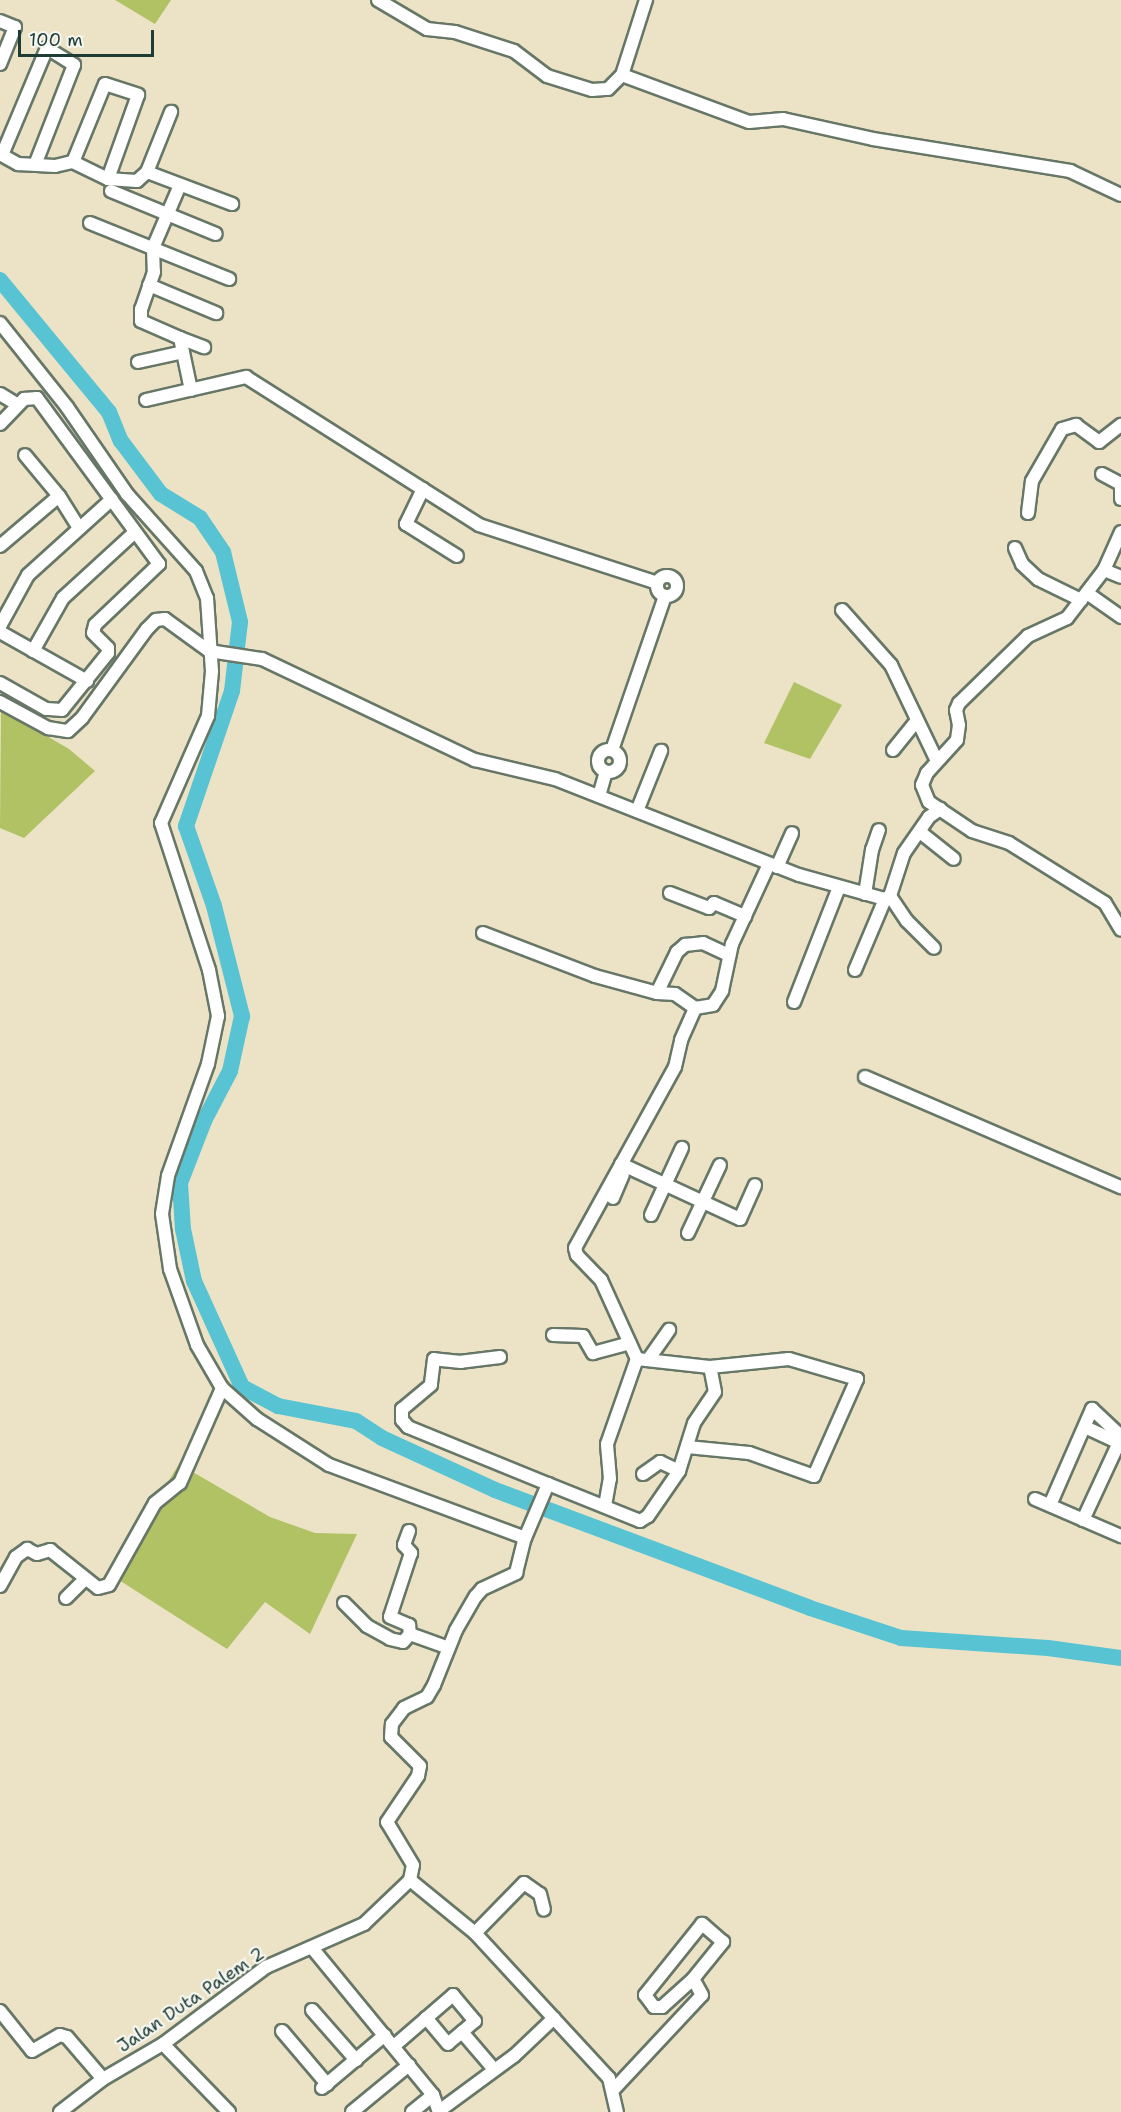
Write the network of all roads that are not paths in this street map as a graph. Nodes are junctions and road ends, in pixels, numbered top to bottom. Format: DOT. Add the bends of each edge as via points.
graph roads {
  1 [pos="378,0"];
  2 [pos="646,0"];
  3 [pos="0,21"];
  4 [pos="0,64"];
  5 [pos="622,75"];
  6 [pos="171,112"];
  7 [pos="1,154"];
  8 [pos="73,162"];
  9 [pos="35,165"];
  10 [pos="147,172"];
  11 [pos="109,185"];
  12 [pos="180,185"];
  13 [pos="1121,195"];
  14 [pos="231,204"];
  15 [pos="168,214"];
  16 [pos="90,223"];
  17 [pos="216,234"];
  18 [pos="153,248"];
  19 [pos="229,279"];
  20 [pos="149,285"];
  21 [pos="216,313"];
  22 [pos="0,323"];
  23 [pos="180,338"];
  24 [pos="204,347"];
  25 [pos="183,352"];
  26 [pos="138,362"];
  27 [pos="191,390"];
  28 [pos="0,394"];
  29 [pos="146,400"];
  30 [pos="18,405"];
  31 [pos="0,424"];
  32 [pos="1121,425"];
  33 [pos="25,455"];
  34 [pos="1102,474"];
  35 [pos="1121,484"];
  36 [pos="423,489"];
  37 [pos="59,496"];
  38 [pos="112,499"];
  39 [pos="1121,499"];
  40 [pos="1028,513"];
  41 [pos="79,528"];
  42 [pos="1121,532"];
  43 [pos="134,533"];
  44 [pos="0,546"];
  45 [pos="1016,548"];
  46 [pos="458,556"];
  47 [pos="1104,570"];
  48 [pos="1121,577"];
  49 [pos="657,583"];
  50 [pos="665,596"];
  51 [pos="1084,596"];
  52 [pos="842,610"];
  53 [pos="1121,616"];
  54 [pos="0,626"];
  55 [pos="0,633"];
  56 [pos="33,651"];
  57 [pos="211,652"];
  58 [pos="87,681"];
  59 [pos="0,683"];
  60 [pos="0,702"];
  61 [pos="916,722"];
  62 [pos="893,750"];
  63 [pos="661,751"];
  64 [pos="937,761"];
  65 [pos="599,796"];
  66 [pos="940,809"];
  67 [pos="636,811"];
  68 [pos="879,830"];
  69 [pos="920,832"];
  70 [pos="792,833"];
  71 [pos="954,859"];
  72 [pos="773,865"];
  73 [pos="839,887"];
  74 [pos="670,893"];
  75 [pos="865,894"];
  76 [pos="887,897"];
  77 [pos="746,916"];
  78 [pos="1120,926"];
  79 [pos="483,933"];
  80 [pos="934,948"];
  81 [pos="729,955"];
  82 [pos="855,970"];
  83 [pos="657,993"];
  84 [pos="794,1002"];
  85 [pos="695,1008"];
  86 [pos="865,1077"];
  87 [pos="645,1127"];
  88 [pos="682,1148"];
  89 [pos="720,1165"];
  90 [pos="624,1166"];
  91 [pos="664,1185"];
  92 [pos="755,1185"];
  93 [pos="1121,1187"];
  94 [pos="613,1197"];
  95 [pos="702,1202"];
  96 [pos="651,1215"];
  97 [pos="688,1233"];
  98 [pos="669,1330"];
  99 [pos="553,1335"];
  100 [pos="630,1343"];
  101 [pos="500,1357"];
  102 [pos="642,1360"];
  103 [pos="710,1367"];
  104 [pos="222,1388"];
  105 [pos="1085,1427"];
  106 [pos="1120,1439"];
  107 [pos="687,1447"];
  108 [pos="679,1471"];
  109 [pos="644,1474"];
  110 [pos="547,1488"];
  111 [pos="1035,1499"];
  112 [pos="1050,1505"];
  113 [pos="605,1506"];
  114 [pos="1083,1520"];
  115 [pos="1121,1521"];
  116 [pos="409,1531"];
  117 [pos="1118,1535"];
  118 [pos="525,1538"];
  119 [pos="86,1579"];
  120 [pos="0,1586"];
  121 [pos="66,1598"];
  122 [pos="344,1603"];
  123 [pos="410,1634"];
  124 [pos="448,1648"];
  125 [pos="410,1880"];
  126 [pos="544,1910"];
  127 [pos="474,1932"];
  128 [pos="313,1949"];
  129 [pos="693,1979"];
  130 [pos="312,2010"];
  131 [pos="0,2011"];
  132 [pos="426,2018"];
  133 [pos="554,2018"];
  134 [pos="282,2031"];
  135 [pos="462,2032"];
  136 [pos="386,2036"];
  137 [pos="163,2044"];
  138 [pos="394,2046"];
  139 [pos="356,2060"];
  140 [pos="409,2065"];
  141 [pos="490,2066"];
  142 [pos="103,2079"];
  143 [pos="615,2088"];
  144 [pos="433,2095"];
  145 [pos="69,2110"];
  146 [pos="229,2112"];
  147 [pos="351,2112"];
  148 [pos="412,2112"];
  149 [pos="439,2112"];
  150 [pos="617,2112"];
  1 -- 5 [label="street" via="430,31 455,32 514,51 542,73 560,81 600,92"];
  2 -- 5 [label="street"];
  3 -- 4 [label="street" via="15,27"];
  5 -- 13 [label="street" via="749,122 783,119 873,139 1071,171"];
  6 -- 10 [label="street"];
  7 -- 9 [label="street" via="18,164"];
  7 -- 9 [label="street" via="47,48 74,64"];
  8 -- 9 [label="street"];
  8 -- 11 [label="street"];
  8 -- 11 [label="street" via="105,84 138,95"];
  10 -- 11 [label="street" via="137,181"];
  10 -- 12 [label="street"];
  11 -- 15 [label="street"];
  12 -- 14 [label="street"];
  12 -- 15 [label="street"];
  15 -- 17 [label="street"];
  15 -- 18 [label="street"];
  16 -- 18 [label="street"];
  18 -- 19 [label="street"];
  18 -- 20 [label="street" via="154,272"];
  20 -- 21 [label="street"];
  20 -- 23 [label="street" via="141,321"];
  22 -- 57 [label="street" via="67,407 127,494 196,571 207,598"];
  23 -- 24 [label="street"];
  23 -- 25 [label="street"];
  25 -- 26 [label="street"];
  25 -- 27 [label="street"];
  27 -- 29 [label="street"];
  27 -- 36 [label="street" via="246,377"];
  28 -- 30 [label="street"];
  30 -- 31 [label="street"];
  30 -- 38 [label="street" via="28,397 37,398"];
  32 -- 40 [label="street" via="1099,442 1076,425 1062,429 1032,481"];
  33 -- 37 [label="street"];
  34 -- 35 [label="street"];
  35 -- 39 [label="street"];
  36 -- 46 [label="street" via="406,524"];
  36 -- 49 [label="street" via="479,525"];
  37 -- 41 [label="street"];
  37 -- 44 [label="street"];
  38 -- 41 [label="street"];
  38 -- 43 [label="street"];
  41 -- 54 [label="street" via="28,575"];
  42 -- 47 [label="street"];
  43 -- 56 [label="street" via="63,598"];
  43 -- 58 [label="street" via="159,564 94,627 93,633 108,651"];
  45 -- 51 [label="street" via="1028,570"];
  47 -- 48 [label="street"];
  47 -- 51 [label="street"];
  49 -- 50 [label="street" via="659,593"];
  49 -- 50 [label="street" via="664,576 675,579 677,589"];
  50 -- 65 [label="street" via="612,750 598,756 598,764 606,772"];
  51 -- 53 [label="street"];
  51 -- 64 [label="street" via="1064,621 1028,636 965,696 956,710 957,740"];
  52 -- 61 [label="street" via="891,665"];
  55 -- 56 [label="street"];
  56 -- 58 [label="street"];
  57 -- 60 [label="street" via="170,621 156,620 82,718 68,730 48,728"];
  57 -- 65 [label="street" via="260,659 465,756 530,771"];
  57 -- 104 [label="street" via="208,716 161,830 209,970 218,1016 208,1064 168,1176 162,1228 185,1315"];
  58 -- 59 [label="street" via="67,706 55,711"];
  61 -- 62 [label="street"];
  61 -- 64 [label="street"];
  63 -- 67 [label="street"];
  64 -- 66 [label="street" via="922,785 924,796"];
  65 -- 67 [label="street"];
  66 -- 69 [label="street" via="929,817"];
  66 -- 78 [label="street" via="972,831 1009,843 1081,885 1105,903"];
  67 -- 72 [label="street"];
  68 -- 75 [label="street"];
  69 -- 71 [label="street"];
  69 -- 76 [label="street" via="904,853"];
  70 -- 72 [label="street"];
  72 -- 73 [label="street"];
  72 -- 77 [label="street"];
  73 -- 75 [label="street"];
  73 -- 84 [label="street"];
  74 -- 77 [label="street" via="709,908 714,903"];
  75 -- 76 [label="street"];
  76 -- 80 [label="street"];
  76 -- 82 [label="street"];
  77 -- 81 [label="street"];
  79 -- 83 [label="street" via="562,965"];
  81 -- 83 [label="street" via="703,943 685,945 677,952"];
  81 -- 85 [label="street" via="716,1002"];
  83 -- 85 [label="street" via="682,996"];
  85 -- 90 [label="street" via="675,1067"];
  86 -- 93 [label="street"];
  87 -- 90 [label="street"];
  88 -- 91 [label="street"];
  89 -- 95 [label="street"];
  90 -- 91 [label="street"];
  90 -- 94 [label="street"];
  90 -- 100 [label="street" via="575,1250 601,1280"];
  91 -- 95 [label="street"];
  91 -- 96 [label="street"];
  92 -- 95 [label="street" via="740,1220"];
  95 -- 97 [label="street"];
  98 -- 102 [label="street"];
  99 -- 100 [label="street" via="583,1336 593,1353"];
  100 -- 102 [label="street"];
  101 -- 110 [label="street" via="461,1362 434,1359 431,1385 402,1408 402,1420 408,1427"];
  102 -- 103 [label="street"];
  102 -- 113 [label="street" via="607,1444 610,1479"];
  103 -- 107 [label="street" via="715,1392 697,1417"];
  103 -- 107 [label="street" via="789,1359 857,1380 814,1476 749,1453"];
  104 -- 118 [label="street" via="257,1419 330,1465"];
  104 -- 119 [label="street" via="180,1483 155,1503 111,1583 99,1589"];
  105 -- 106 [label="street"];
  105 -- 106 [label="street" via="1092,1409"];
  105 -- 112 [label="street"];
  106 -- 114 [label="street"];
  107 -- 108 [label="street"];
  108 -- 109 [label="street" via="660,1462"];
  108 -- 113 [label="street" via="653,1510 640,1521"];
  110 -- 113 [label="street"];
  110 -- 118 [label="street"];
  111 -- 112 [label="street"];
  112 -- 114 [label="street"];
  114 -- 117 [label="street"];
  115 -- 117 [label="street"];
  116 -- 123 [label="street" via="404,1545 411,1553 390,1617 409,1625"];
  118 -- 124 [label="street" via="516,1573 482,1589"];
  119 -- 120 [label="street" via="50,1550 37,1554 27,1549 16,1557"];
  119 -- 121 [label="street"];
  122 -- 123 [label="street" via="367,1626 390,1639 403,1642"];
  123 -- 124 [label="street"];
  124 -- 125 [label="street" via="427,1697 404,1708 392,1724 390,1735 418,1761 420,1771 387,1822 413,1865"];
  125 -- 127 [label="street"];
  125 -- 128 [label="street, Jalan Duta Palem 2" via="364,1923"];
  126 -- 127 [label="street" via="540,1894 524,1883"];
  127 -- 133 [label="street"];
  128 -- 136 [label="street"];
  128 -- 137 [label="street, Jalan Duta Palem 2" via="266,1967"];
  129 -- 129 [label="street" via="723,1944 702,1924 645,1995 654,2007 662,2007"];
  129 -- 143 [label="street" via="701,1988 701,1996"];
  130 -- 139 [label="street"];
  131 -- 142 [label="street" via="32,2051 65,2035"];
  132 -- 135 [label="street" via="448,2044"];
  132 -- 135 [label="street" via="453,1995 475,2021"];
  132 -- 138 [label="street"];
  133 -- 143 [label="street"];
  133 -- 149 [label="street" via="514,2056"];
  134 -- 139 [label="street" via="325,2086"];
  135 -- 141 [label="street"];
  136 -- 138 [label="street"];
  136 -- 139 [label="street"];
  137 -- 142 [label="street, Jalan Duta Palem 2"];
  137 -- 146 [label="street"];
  138 -- 140 [label="street"];
  140 -- 144 [label="street"];
  140 -- 147 [label="street"];
  142 -- 145 [label="street, Jalan Duta Palem 2"];
  143 -- 150 [label="street"];
  144 -- 148 [label="street"];
  144 -- 149 [label="street"];
}
